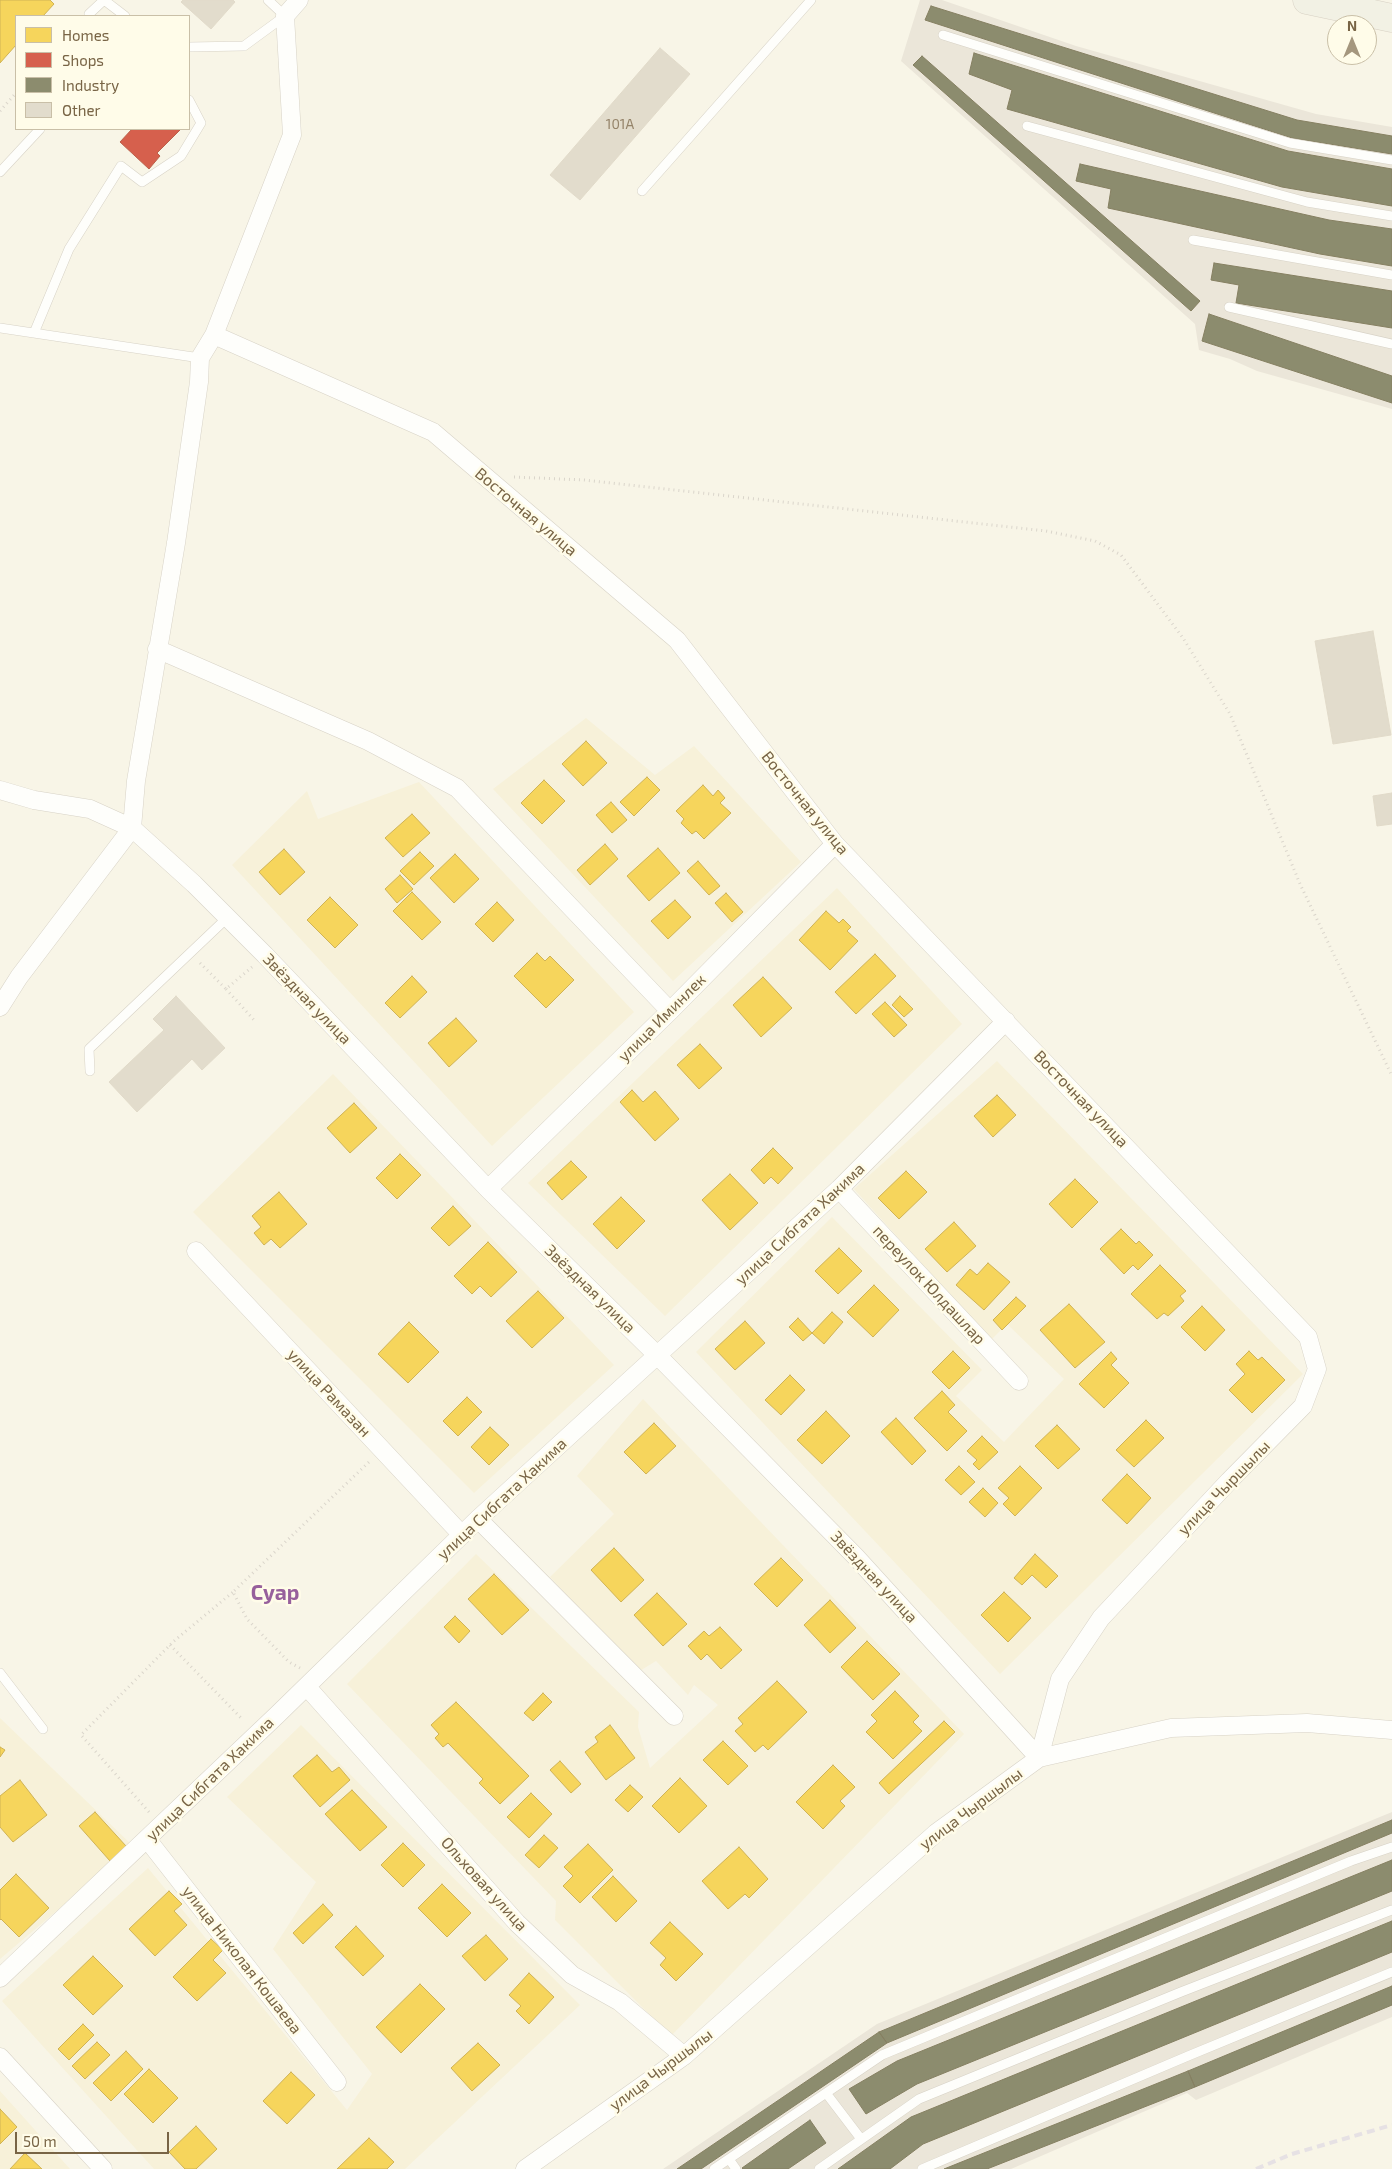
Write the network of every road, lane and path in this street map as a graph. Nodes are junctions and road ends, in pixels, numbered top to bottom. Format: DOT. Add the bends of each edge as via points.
graph roads {
  1 [pos="104,0"];
  2 [pos="268,0"];
  3 [pos="299,0"];
  4 [pos="811,0"];
  5 [pos="1306,0"];
  6 [pos="90,15"];
  7 [pos="123,15"];
  8 [pos="285,16"];
  9 [pos="1392,18"];
  10 [pos="943,35"];
  11 [pos="190,46"];
  12 [pos="15,94"];
  13 [pos="190,102"];
  14 [pos="0,111"];
  15 [pos="1027,126"];
  16 [pos="39,130"];
  17 [pos="1392,160"];
  18 [pos="0,172"];
  19 [pos="642,191"];
  20 [pos="1392,216"];
  21 [pos="1193,240"];
  22 [pos="1392,275"];
  23 [pos="1229,307"];
  24 [pos="0,328"];
  25 [pos="34,333"];
  26 [pos="214,335"];
  27 [pos="1392,344"];
  28 [pos="200,358"];
  29 [pos="487,478"];
  30 [pos="157,649"];
  31 [pos="0,790"];
  32 [pos="132,828"];
  33 [pos="834,844"];
  34 [pos="228,917"];
  35 [pos="190,953"];
  36 [pos="266,955"];
  37 [pos="226,989"];
  38 [pos="0,1006"];
  39 [pos="670,1011"];
  40 [pos="255,1022"];
  41 [pos="1006,1022"];
  42 [pos="90,1072"];
  43 [pos="1392,1076"];
  44 [pos="488,1189"];
  45 [pos="839,1189"];
  46 [pos="196,1251"];
  47 [pos="658,1356"];
  48 [pos="1317,1369"];
  49 [pos="1019,1381"];
  50 [pos="382,1450"];
  51 [pos="478,1519"];
  52 [pos="462,1536"];
  53 [pos="233,1592"];
  54 [pos="170,1645"];
  55 [pos="0,1673"];
  56 [pos="312,1682"];
  57 [pos="674,1716"];
  58 [pos="243,1720"];
  59 [pos="44,1728"];
  60 [pos="1392,1730"];
  61 [pos="1040,1758"];
  62 [pos="161,1826"];
  63 [pos="147,1839"];
  64 [pos="1392,1847"];
  65 [pos="1392,1910"];
  66 [pos="1392,1972"];
  67 [pos="0,1978"];
  68 [pos="684,2056"];
  69 [pos="0,2057"];
  70 [pos="336,2082"];
  71 [pos="826,2092"];
  72 [pos="861,2140"];
  73 [pos="729,2159"];
  74 [pos="103,2169"];
  75 [pos="525,2169"];
  76 [pos="714,2169"];
  77 [pos="736,2169"];
  78 [pos="819,2169"];
  79 [pos="922,2169"];
  1 -- 6 [label="lane"];
  1 -- 7 [label="lane"];
  2 -- 8 [label="lane"];
  3 -- 8 [label="street"];
  4 -- 19 [label="lane"];
  5 -- 9 [label="main road"];
  8 -- 11 [label="lane" via="244,46"];
  8 -- 26 [label="street" via="292,135"];
  10 -- 17 [label="lane" via="1290,143"];
  12 -- 14 [label="path"];
  13 -- 25 [label="lane" via="201,123 181,156 142,182 121,166 69,249"];
  15 -- 20 [label="lane" via="1307,202"];
  16 -- 18 [label="lane"];
  21 -- 22 [label="lane"];
  23 -- 27 [label="lane"];
  24 -- 25 [label="lane"];
  25 -- 28 [label="lane"];
  26 -- 28 [label="street"];
  26 -- 29 [label="street, Восточная улица" via="432,432"];
  28 -- 30 [label="street" via="187,467"];
  29 -- 33 [label="street, Восточная улица" via="677,640"];
  29 -- 43 [label="path" via="584,480 1046,531 1095,541 1121,555 1183,638 1230,714 1300,884"];
  30 -- 32 [label="street" via="136,781"];
  30 -- 39 [label="street" via="368,741 457,788"];
  31 -- 32 [label="street, Звёздная улица" via="34,800 90,809"];
  32 -- 34 [label="street, Звёздная улица"];
  32 -- 38 [label="street"];
  33 -- 39 [label="street, улица Иминлек"];
  33 -- 41 [label="street, Восточная улица"];
  34 -- 35 [label="lane"];
  34 -- 36 [label="street, Звёздная улица"];
  35 -- 37 [label="path"];
  35 -- 42 [label="lane" via="89,1048"];
  36 -- 37 [label="path"];
  36 -- 44 [label="street, Звёздная улица"];
  37 -- 40 [label="path"];
  39 -- 44 [label="street, улица Иминлек"];
  41 -- 45 [label="street, улица Сибгата Хакима"];
  41 -- 48 [label="street, Восточная улица" via="1308,1337"];
  44 -- 47 [label="street, Звёздная улица"];
  45 -- 47 [label="street, улица Сибгата Хакима"];
  45 -- 49 [label="street, переулок Юлдашлар"];
  46 -- 50 [label="street, улица Рамазан"];
  47 -- 51 [label="street, улица Сибгата Хакима"];
  47 -- 61 [label="street, Звёздная улица" via="856,1557"];
  48 -- 61 [label="street, улица Чыршылы" via="1303,1406 1101,1618 1060,1679"];
  50 -- 52 [label="street, улица Рамазан"];
  50 -- 53 [label="path"];
  51 -- 52 [label="street, улица Сибгата Хакима"];
  51 -- 57 [label="street"];
  52 -- 56 [label="street, улица Сибгата Хакима"];
  53 -- 54 [label="path"];
  53 -- 56 [label="path" via="248,1619"];
  54 -- 58 [label="path"];
  54 -- 62 [label="path" via="81,1735"];
  55 -- 59 [label="lane"];
  56 -- 62 [label="street, улица Сибгата Хакима"];
  56 -- 68 [label="street, Ольховая улица" via="518,1923 572,1975 620,2002"];
  60 -- 61 [label="street" via="1307,1723 1171,1728"];
  61 -- 68 [label="street, улица Чыршылы" via="936,1833"];
  62 -- 63 [label="street, улица Сибгата Хакима"];
  63 -- 67 [label="street, улица Сибгата Хакима"];
  63 -- 70 [label="street, улица Николая Кошаева"];
  64 -- 71 [label="lane" via="1351,1861 882,2055"];
  65 -- 72 [label="lane" via="919,2099"];
  66 -- 79 [label="lane"];
  68 -- 75 [label="street, улица Чыршылы"];
  69 -- 74 [label="street"];
  71 -- 72 [label="lane"];
  71 -- 73 [label="lane"];
  72 -- 78 [label="lane"];
  73 -- 76 [label="lane"];
  73 -- 77 [label="lane"];
}
